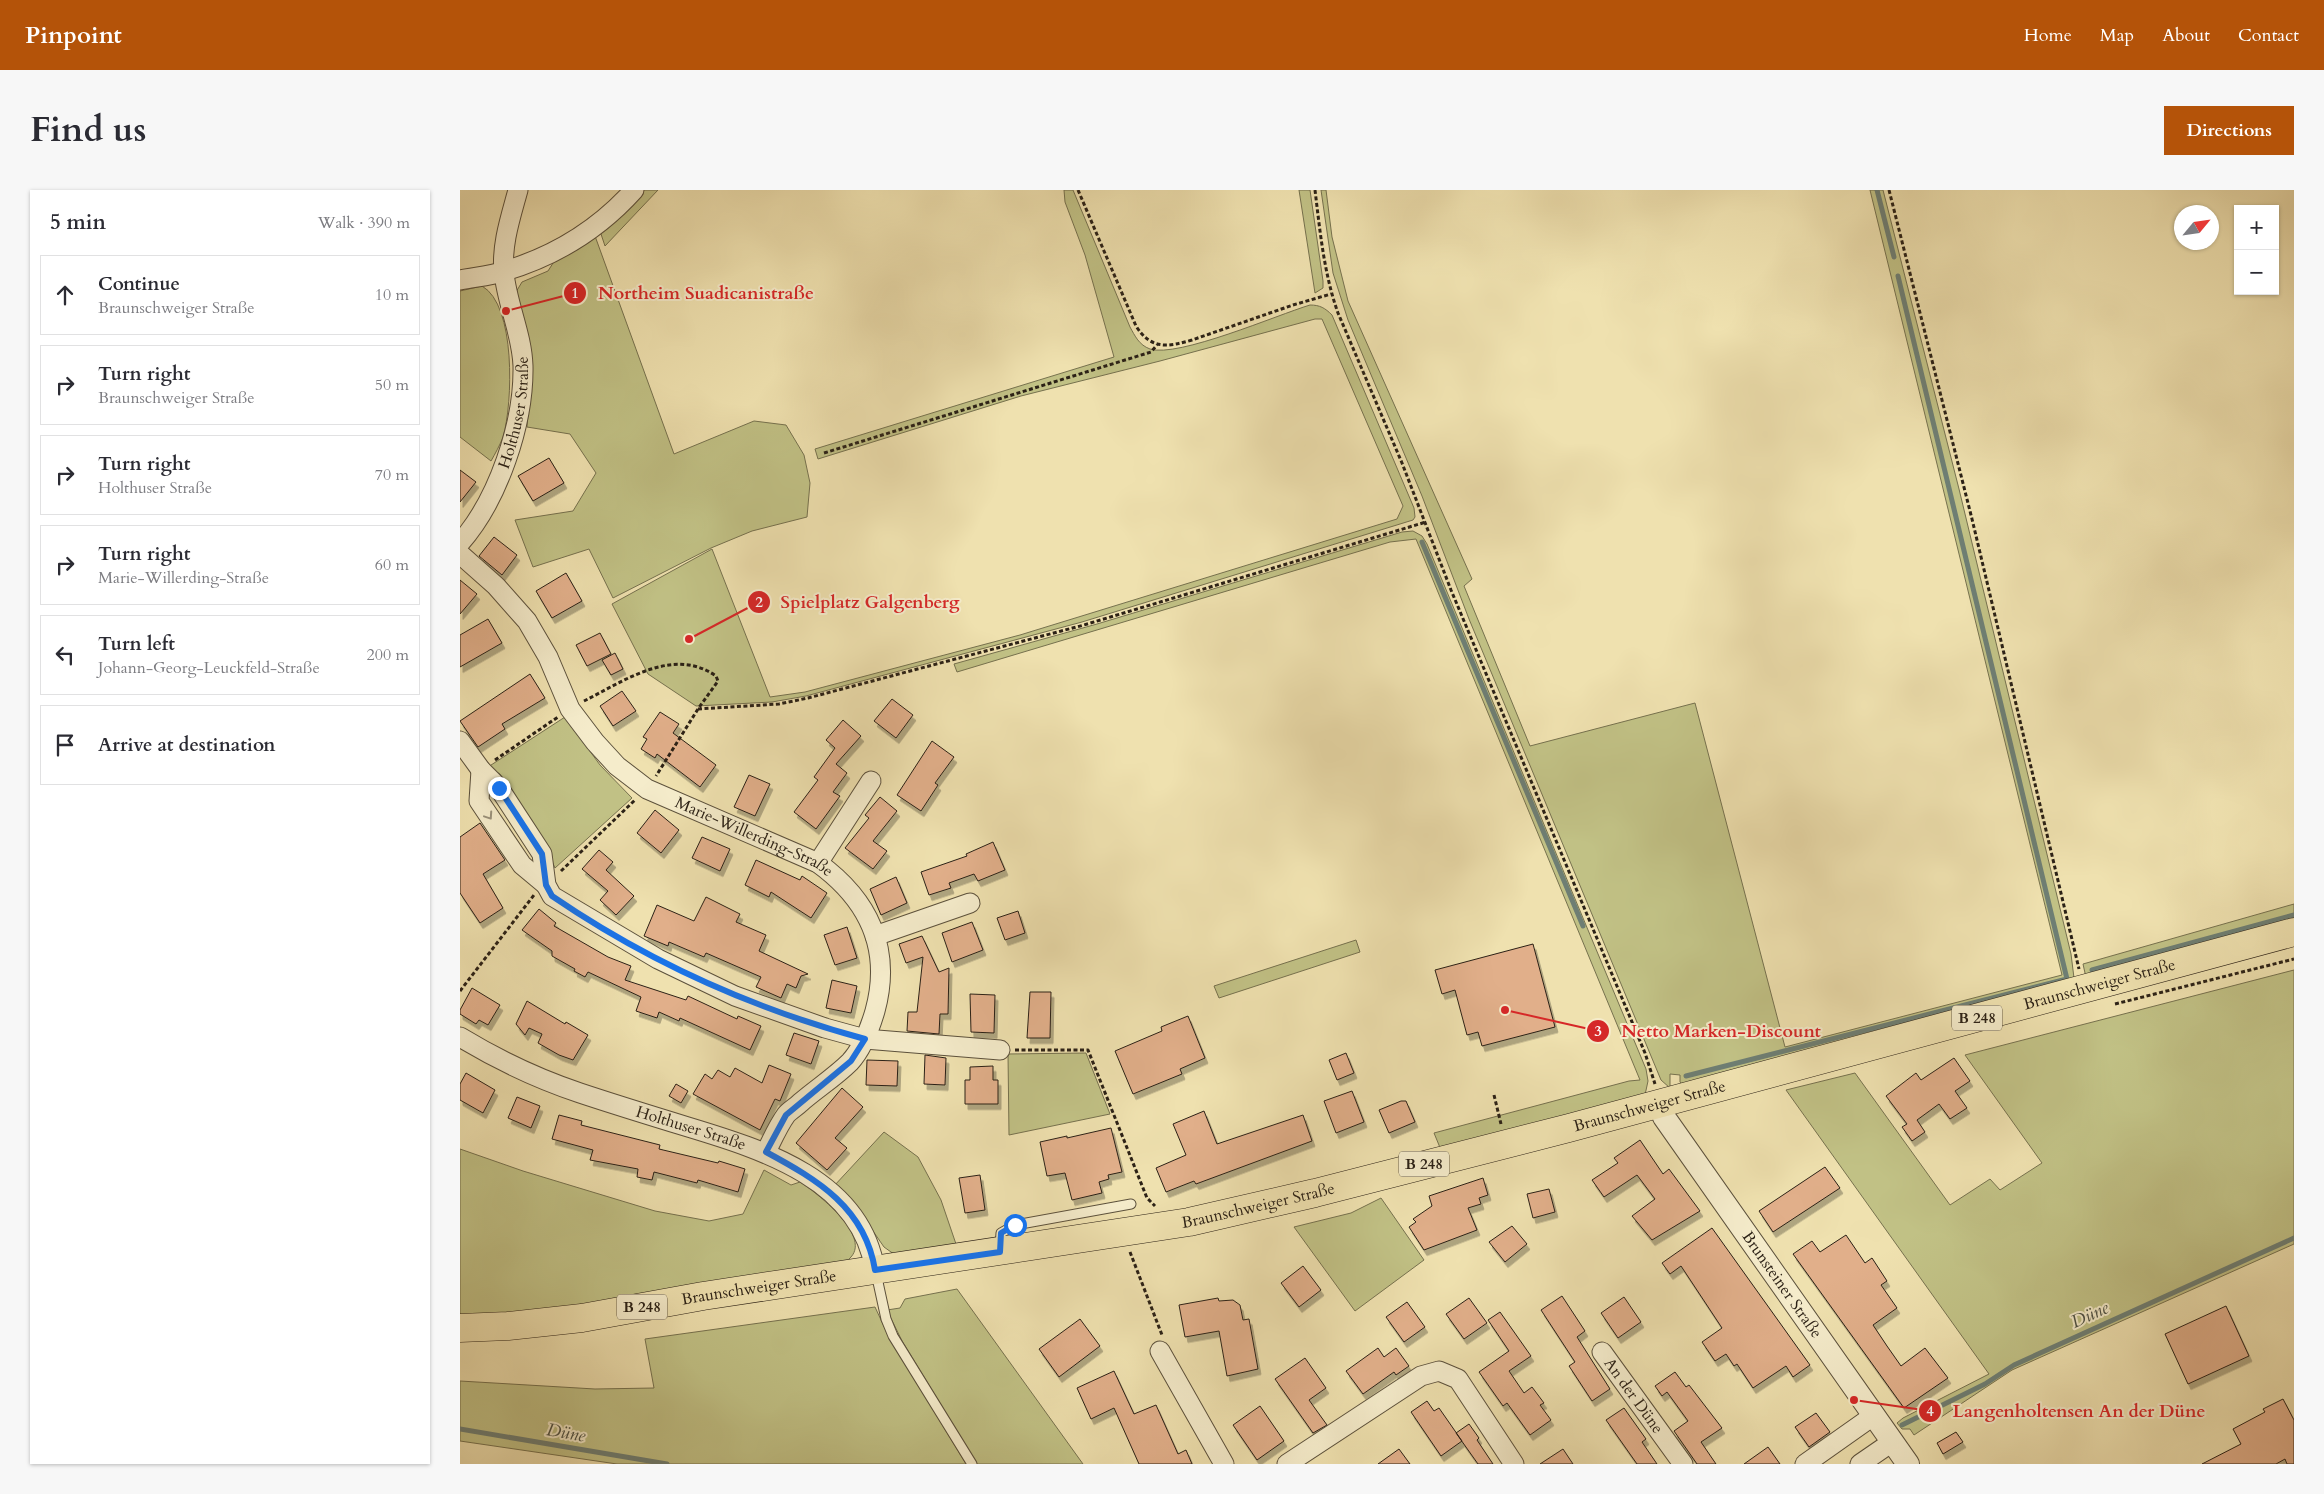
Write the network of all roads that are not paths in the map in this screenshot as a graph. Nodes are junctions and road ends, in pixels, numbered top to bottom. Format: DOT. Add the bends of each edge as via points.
graph roads {
  1 [pos="518,190"];
  2 [pos="634,190"];
  3 [pos="504,272"];
  4 [pos="460,280"];
  5 [pos="460,543"];
  6 [pos="460,554"];
  7 [pos="460,741"];
  8 [pos="871,782"];
  9 [pos="818,863"];
  10 [pos="970,903"];
  11 [pos="2294,932"];
  12 [pos="876,936"];
  13 [pos="460,1037"];
  14 [pos="865,1039"];
  15 [pos="1000,1050"];
  16 [pos="1659,1104"];
  17 [pos="766,1152"];
  18 [pos="1130,1204"];
  19 [pos="1000,1252"];
  20 [pos="875,1270"];
  21 [pos="460,1328"];
  22 [pos="1160,1351"];
  23 [pos="1602,1352"];
  24 [pos="1873,1416"];
  25 [pos="1892,1442"];
  26 [pos="972,1464"];
  27 [pos="1224,1464"];
  28 [pos="1287,1464"];
  29 [pos="1514,1464"];
  30 [pos="1683,1464"];
  31 [pos="1805,1464"];
  32 [pos="1860,1464"];
  33 [pos="1908,1464"];
  1 -- 3 [label="street, Holthuser Straße" via="507,233"];
  2 -- 3 [label="street" via="592,228 565,246"];
  3 -- 4 [label="street"];
  3 -- 5 [label="street, Holthuser Straße" via="523,366 518,420 503,466 482,513"];
  6 -- 9 [label="street, Marie-Willerding-Straße" via="496,586 527,621 548,657 570,709 617,766 647,789"];
  7 -- 14 [label="street" via="499,788 542,854 546,885 552,896 667,963 735,996"];
  8 -- 9 [label="street"];
  9 -- 12 [label="street, Marie-Willerding-Straße" via="839,878 855,896"];
  10 -- 12 [label="street"];
  11 -- 16 [label="main road, Braunschweiger Straße / B 248"];
  12 -- 14 [label="street, Marie-Willerding-Straße" via="882,961 880,984"];
  13 -- 17 [label="street, Holthuser Straße" via="526,1073"];
  14 -- 15 [label="street"];
  14 -- 17 [label="street, Marie-Willerding-Straße" via="851,1061 786,1115"];
  16 -- 19 [label="main road, Braunschweiger Straße / B 248" via="1315,1193 1165,1227"];
  16 -- 24 [label="street, Brunsteiner Straße" via="1664,1117"];
  17 -- 20 [label="street, Holthuser Straße" via="810,1177 854,1217 872,1251"];
  18 -- 19 [label="lane" via="1015,1225 1001,1233"];
  19 -- 20 [label="main road, Braunschweiger Straße / B 248"];
  20 -- 21 [label="main road, Braunschweiger Straße / B 248" via="582,1318"];
  20 -- 26 [label="lane" via="893,1336"];
  22 -- 27 [label="street"];
  23 -- 30 [label="street, An der Düne"];
  24 -- 25 [label="street, Brunsteiner Straße"];
  24 -- 31 [label="street"];
  25 -- 32 [label="street"];
  25 -- 33 [label="street, Brunsteiner Straße"];
  28 -- 29 [label="street" via="1421,1376 1440,1370 1458,1378"];
}
